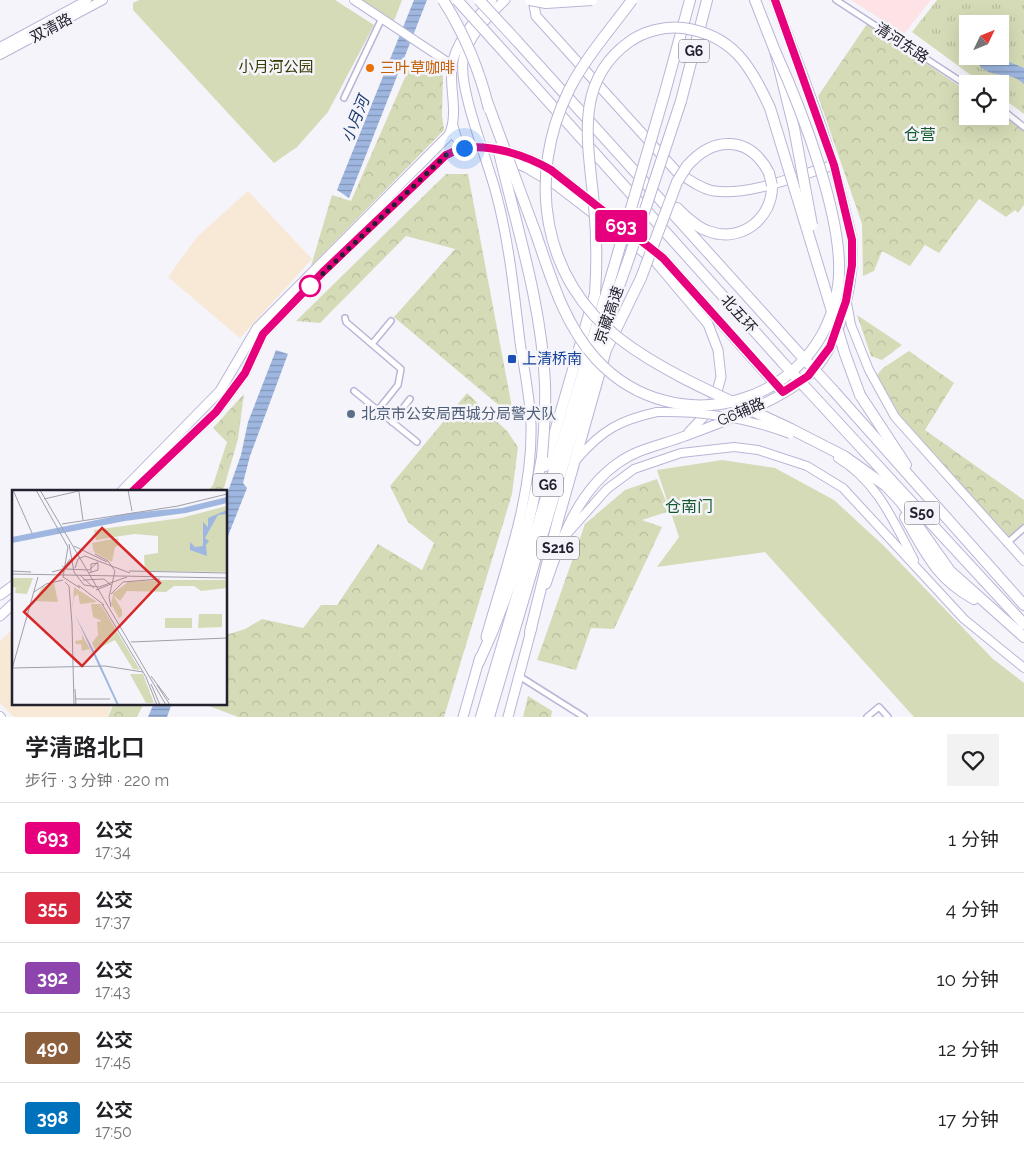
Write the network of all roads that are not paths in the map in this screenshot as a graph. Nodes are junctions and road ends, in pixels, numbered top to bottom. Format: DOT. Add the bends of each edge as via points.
graph roads {
  1 [pos="88,0"];
  2 [pos="103,0"];
  3 [pos="354,0"];
  4 [pos="443,0"];
  5 [pos="457,0"];
  6 [pos="479,0"];
  7 [pos="492,0"];
  8 [pos="505,0"];
  9 [pos="531,0"];
  10 [pos="592,0"];
  11 [pos="632,0"];
  12 [pos="690,0"];
  13 [pos="706,0"];
  14 [pos="755,0"];
  15 [pos="836,0"];
  16 [pos="776,1"];
  17 [pos="382,18"];
  18 [pos="0,47"];
  19 [pos="775,51"];
  20 [pos="0,55"];
  21 [pos="452,65"];
  22 [pos="959,80"];
  23 [pos="344,98"];
  24 [pos="488,104"];
  25 [pos="1009,115"];
  26 [pos="453,126"];
  27 [pos="1024,127"];
  28 [pos="608,140"];
  29 [pos="464,148"];
  30 [pos="483,149"];
  31 [pos="834,165"];
  32 [pos="817,258"];
  33 [pos="846,301"];
  34 [pos="345,318"];
  35 [pos="391,321"];
  36 [pos="372,344"];
  37 [pos="354,391"];
  38 [pos="783,392"];
  39 [pos="410,399"];
  40 [pos="378,410"];
  41 [pos="392,422"];
  42 [pos="790,432"];
  43 [pos="683,437"];
  44 [pos="417,442"];
  45 [pos="575,460"];
  46 [pos="123,490"];
  47 [pos="135,490"];
  48 [pos="534,501"];
  49 [pos="935,507"];
  50 [pos="1024,528"];
  51 [pos="560,543"];
  52 [pos="1007,543"];
  53 [pos="1024,561"];
  54 [pos="919,570"];
  55 [pos="12,586"];
  56 [pos="0,595"];
  57 [pos="12,605"];
  58 [pos="1024,605"];
  59 [pos="0,616"];
  60 [pos="1024,624"];
  61 [pos="530,632"];
  62 [pos="1024,637"];
  63 [pos="479,662"];
  64 [pos="1024,668"];
  65 [pos="519,676"];
  66 [pos="463,717"];
  67 [pos="481,717"];
  68 [pos="489,717"];
  69 [pos="508,717"];
  70 [pos="584,717"];
  71 [pos="868,717"];
  72 [pos="888,717"];
  1 -- 18 [label="street, 双清路"];
  2 -- 20 [label="street, 双清路"];
  3 -- 17 [label="street"];
  4 -- 24 [label="highway, bridge" via="471,55"];
  5 -- 60 [label="highway, 北五环 / S50, bridge" via="783,363"];
  6 -- 28 [label="highway, 北五环 / S50, bridge"];
  7 -- 21 [label="main road" via="468,31"];
  8 -- 30 [label="main road, S216" via="483,22 463,61 465,84"];
  9 -- 10 [label="highway, bridge" via="546,3"];
  9 -- 31 [label="main road" via="536,16 677,172 695,184 713,191 748,189"];
  11 -- 42 [label="highway, bridge" via="570,89 557,119 546,174 546,202 559,261 572,287 593,315 620,340"];
  12 -- 67 [label="highway, 京藏高速 / G6, bridge"];
  13 -- 68 [label="highway, 京藏高速 / G6, bridge" via="681,101 599,343"];
  14 -- 19 [label="highway"];
  15 -- 22 [label="street, 清河东路"];
  16 -- 31 [label="main road, G6辅路 / S216"];
  17 -- 21 [label="street"];
  17 -- 23 [label="street"];
  19 -- 24 [label="highway, bridge" via="798,103 830,207 837,250 838,286 824,327 798,365 762,393 741,401 697,406 673,404 633,389 596,359 574,330 559,298"];
  19 -- 32 [label="highway, bridge" via="794,128"];
  21 -- 26 [label="main road"];
  24 -- 48 [label="highway, bridge" via="524,256 542,350 545,418"];
  25 -- 27 [label="street"];
  26 -- 29 [label="main road"];
  26 -- 46 [label="main road" via="444,141 257,328 220,391"];
  28 -- 45 [label="highway, bridge" via="679,210 707,231 730,234 752,226 770,204 772,185 769,173 753,151 744,146 730,144 708,148 687,166 677,182 641,278 606,350"];
  28 -- 49 [label="highway, 北五环 / S50, bridge"];
  29 -- 30 [label="main road"];
  29 -- 47 [label="main road" via="446,155 263,334 245,373 216,412"];
  30 -- 38 [label="main road" via="516,153 536,160 663,258"];
  30 -- 43 [label="main road" via="527,168 556,186 655,261 708,324 718,350 720,377 716,396 708,412"];
  30 -- 63 [label="main road, S216" via="497,194 531,424 529,468 520,515"];
  31 -- 33 [label="main road, G6辅路 / S216" via="852,240"];
  32 -- 48 [label="highway, bridge" via="770,108 756,76 741,57 723,41 700,30 677,27 637,36 609,59 592,94 588,118 597,237 595,294"];
  32 -- 49 [label="highway, bridge" via="860,395"];
  33 -- 38 [label="main road, G6辅路 / S216" via="823,358 808,376"];
  33 -- 52 [label="street" via="865,361 895,417"];
  34 -- 36 [label="street"];
  35 -- 36 [label="street"];
  36 -- 40 [label="street" via="401,369 398,385"];
  37 -- 40 [label="street"];
  38 -- 43 [label="main road, G6辅路 / S216"];
  39 -- 41 [label="street"];
  40 -- 41 [label="street"];
  41 -- 44 [label="street"];
  42 -- 45 [label="street, bridge" via="745,421 657,412 613,426 595,438"];
  42 -- 54 [label="street" via="858,473 887,508"];
  42 -- 62 [label="highway" via="844,456 868,471 898,505 927,558 942,578 987,606"];
  43 -- 51 [label="main road, G6辅路 / S216" via="640,450 602,476 574,513"];
  45 -- 61 [label="highway"];
  48 -- 63 [label="highway" via="498,622"];
  49 -- 58 [label="highway, 北五环 / S50"];
  50 -- 52 [label="street"];
  51 -- 54 [label="street" via="607,489 634,469 681,453 734,447 758,450 807,466 843,488"];
  51 -- 61 [label="main road, G6辅路 / S216"];
  52 -- 53 [label="street"];
  54 -- 64 [label="street" via="964,619"];
  55 -- 56 [label="main road"];
  57 -- 59 [label="main road"];
  61 -- 65 [label="main road, G6辅路 / S216"];
  63 -- 66 [label="main road, S216"];
  65 -- 69 [label="main road, G6辅路 / S216"];
  65 -- 70 [label="street"];
  71 -- 72 [label="street" via="878,707"];
}
